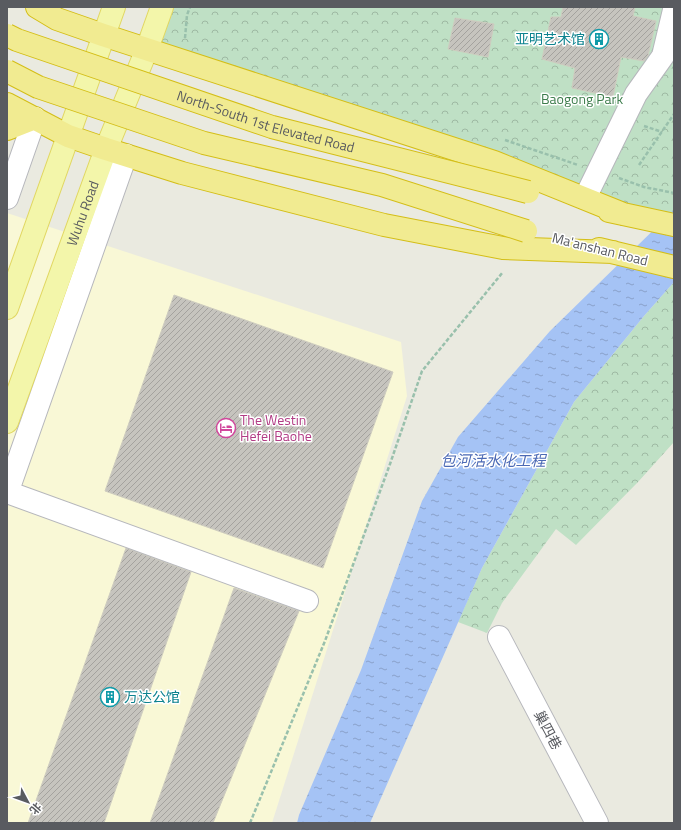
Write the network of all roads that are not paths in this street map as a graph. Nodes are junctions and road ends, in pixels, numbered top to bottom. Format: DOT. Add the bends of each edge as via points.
graph roads {
  1 [pos="37,7"];
  2 [pos="114,7"];
  3 [pos="162,7"];
  4 [pos="674,10"];
  5 [pos="60,13"];
  6 [pos="7,35"];
  7 [pos="103,35"];
  8 [pos="147,49"];
  9 [pos="7,72"];
  10 [pos="7,104"];
  11 [pos="35,118"];
  12 [pos="7,122"];
  13 [pos="7,129"];
  14 [pos="68,136"];
  15 [pos="116,152"];
  16 [pos="7,198"];
  17 [pos="585,198"];
  18 [pos="623,214"];
  19 [pos="674,225"];
  20 [pos="613,252"];
  21 [pos="674,267"];
  22 [pos="7,308"];
  23 [pos="7,422"];
  24 [pos="7,492"];
  25 [pos="307,602"];
  26 [pos="499,637"];
  27 [pos="597,823"];
  1 -- 5 [label="highway"];
  2 -- 7 [label="main road"];
  3 -- 8 [label="main road, Wuhu Road"];
  4 -- 17 [label="street" via="663,56 636,94"];
  5 -- 7 [label="highway"];
  6 -- 18 [label="highway, North-South 1st Elevated Road, bridge" via="272,127"];
  7 -- 8 [label="highway"];
  7 -- 14 [label="main road"];
  8 -- 15 [label="main road, Wuhu Road"];
  8 -- 17 [label="highway" via="494,162"];
  9 -- 20 [label="highway, Ma'anshan Road, bridge" via="38,87 204,143 382,185 526,231"];
  10 -- 11 [label="highway"];
  11 -- 12 [label="highway"];
  11 -- 13 [label="highway"];
  11 -- 14 [label="highway"];
  11 -- 16 [label="street"];
  14 -- 15 [label="highway"];
  14 -- 22 [label="main road"];
  15 -- 20 [label="highway" via="182,173 384,225 504,248"];
  15 -- 23 [label="main road, Wuhu Road"];
  15 -- 24 [label="street"];
  17 -- 18 [label="highway"];
  18 -- 19 [label="highway"];
  20 -- 21 [label="highway, Ma'anshan Road"];
  24 -- 25 [label="street"];
  26 -- 27 [label="street, 巢四巷"];
}
